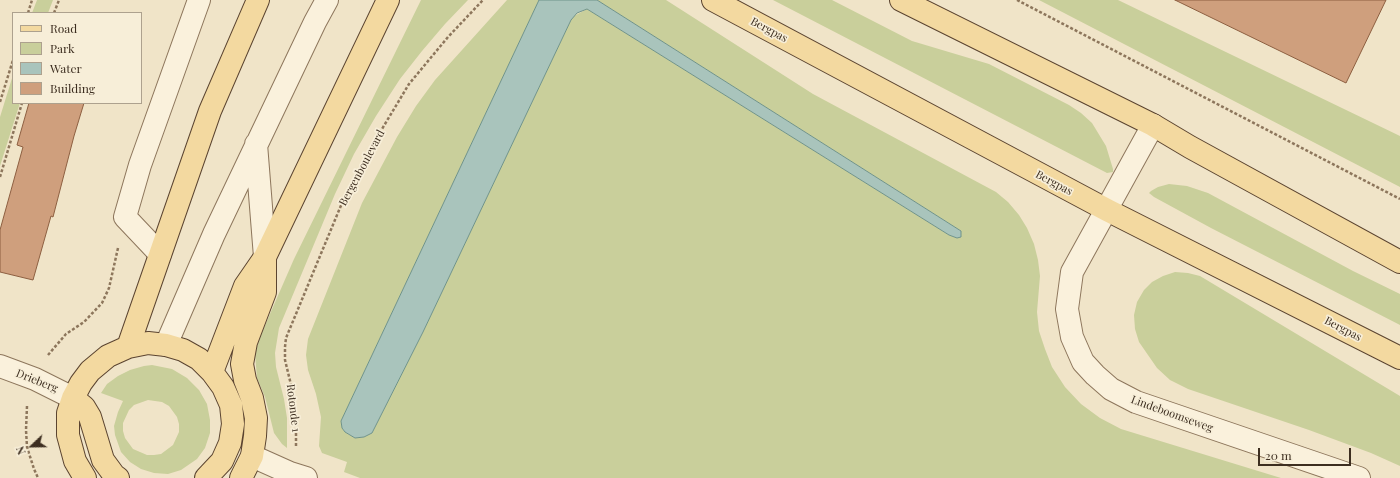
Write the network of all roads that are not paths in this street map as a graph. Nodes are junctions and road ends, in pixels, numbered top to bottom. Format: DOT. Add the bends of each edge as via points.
graph roads {
  1 [pos="199,0"];
  2 [pos="258,0"];
  3 [pos="327,0"];
  4 [pos="388,0"];
  5 [pos="713,0"];
  6 [pos="901,0"];
  7 [pos="1153,125"];
  8 [pos="256,144"];
  9 [pos="1107,210"];
  10 [pos="160,254"];
  11 [pos="265,257"];
  12 [pos="1400,262"];
  13 [pos="166,344"];
  14 [pos="128,347"];
  15 [pos="1400,358"];
  16 [pos="0,366"];
  17 [pos="212,372"];
  18 [pos="73,398"];
  19 [pos="230,443"];
  20 [pos="252,456"];
  21 [pos="298,475"];
  22 [pos="85,478"];
  23 [pos="118,478"];
  24 [pos="206,478"];
  25 [pos="241,478"];
  26 [pos="1359,478"];
  1 -- 10 [label="street" via="140,165 125,217"];
  2 -- 10 [label="main road" via="210,110"];
  3 -- 8 [label="street"];
  4 -- 11 [label="main road"];
  5 -- 9 [label="main road, Bergpas"];
  6 -- 7 [label="main road"];
  7 -- 9 [label="street, Lindeboomseweg"];
  7 -- 12 [label="main road"];
  8 -- 11 [label="street"];
  8 -- 13 [label="street"];
  9 -- 15 [label="main road, Bergpas"];
  9 -- 26 [label="street, Lindeboomseweg" via="1072,272 1068,309 1072,337 1083,362 1095,375 1111,389 1136,402"];
  10 -- 14 [label="main road"];
  11 -- 17 [label="main road" via="245,286"];
  11 -- 20 [label="main road" via="265,292 246,342 242,364 256,418"];
  13 -- 14 [label="main road" via="148,343"];
  13 -- 17 [label="main road" via="199,359"];
  14 -- 18 [label="main road" via="108,356 90,371"];
  16 -- 18 [label="street, Drieberg" via="35,379"];
  17 -- 19 [label="main road" via="223,387 231,405 233,424"];
  18 -- 22 [label="main road" via="68,413 68,435 75,461"];
  18 -- 23 [label="main road" via="84,407 90,417 104,460"];
  19 -- 20 [label="main road"];
  19 -- 24 [label="main road" via="222,461"];
  20 -- 21 [label="street"];
  20 -- 25 [label="main road"];
}
